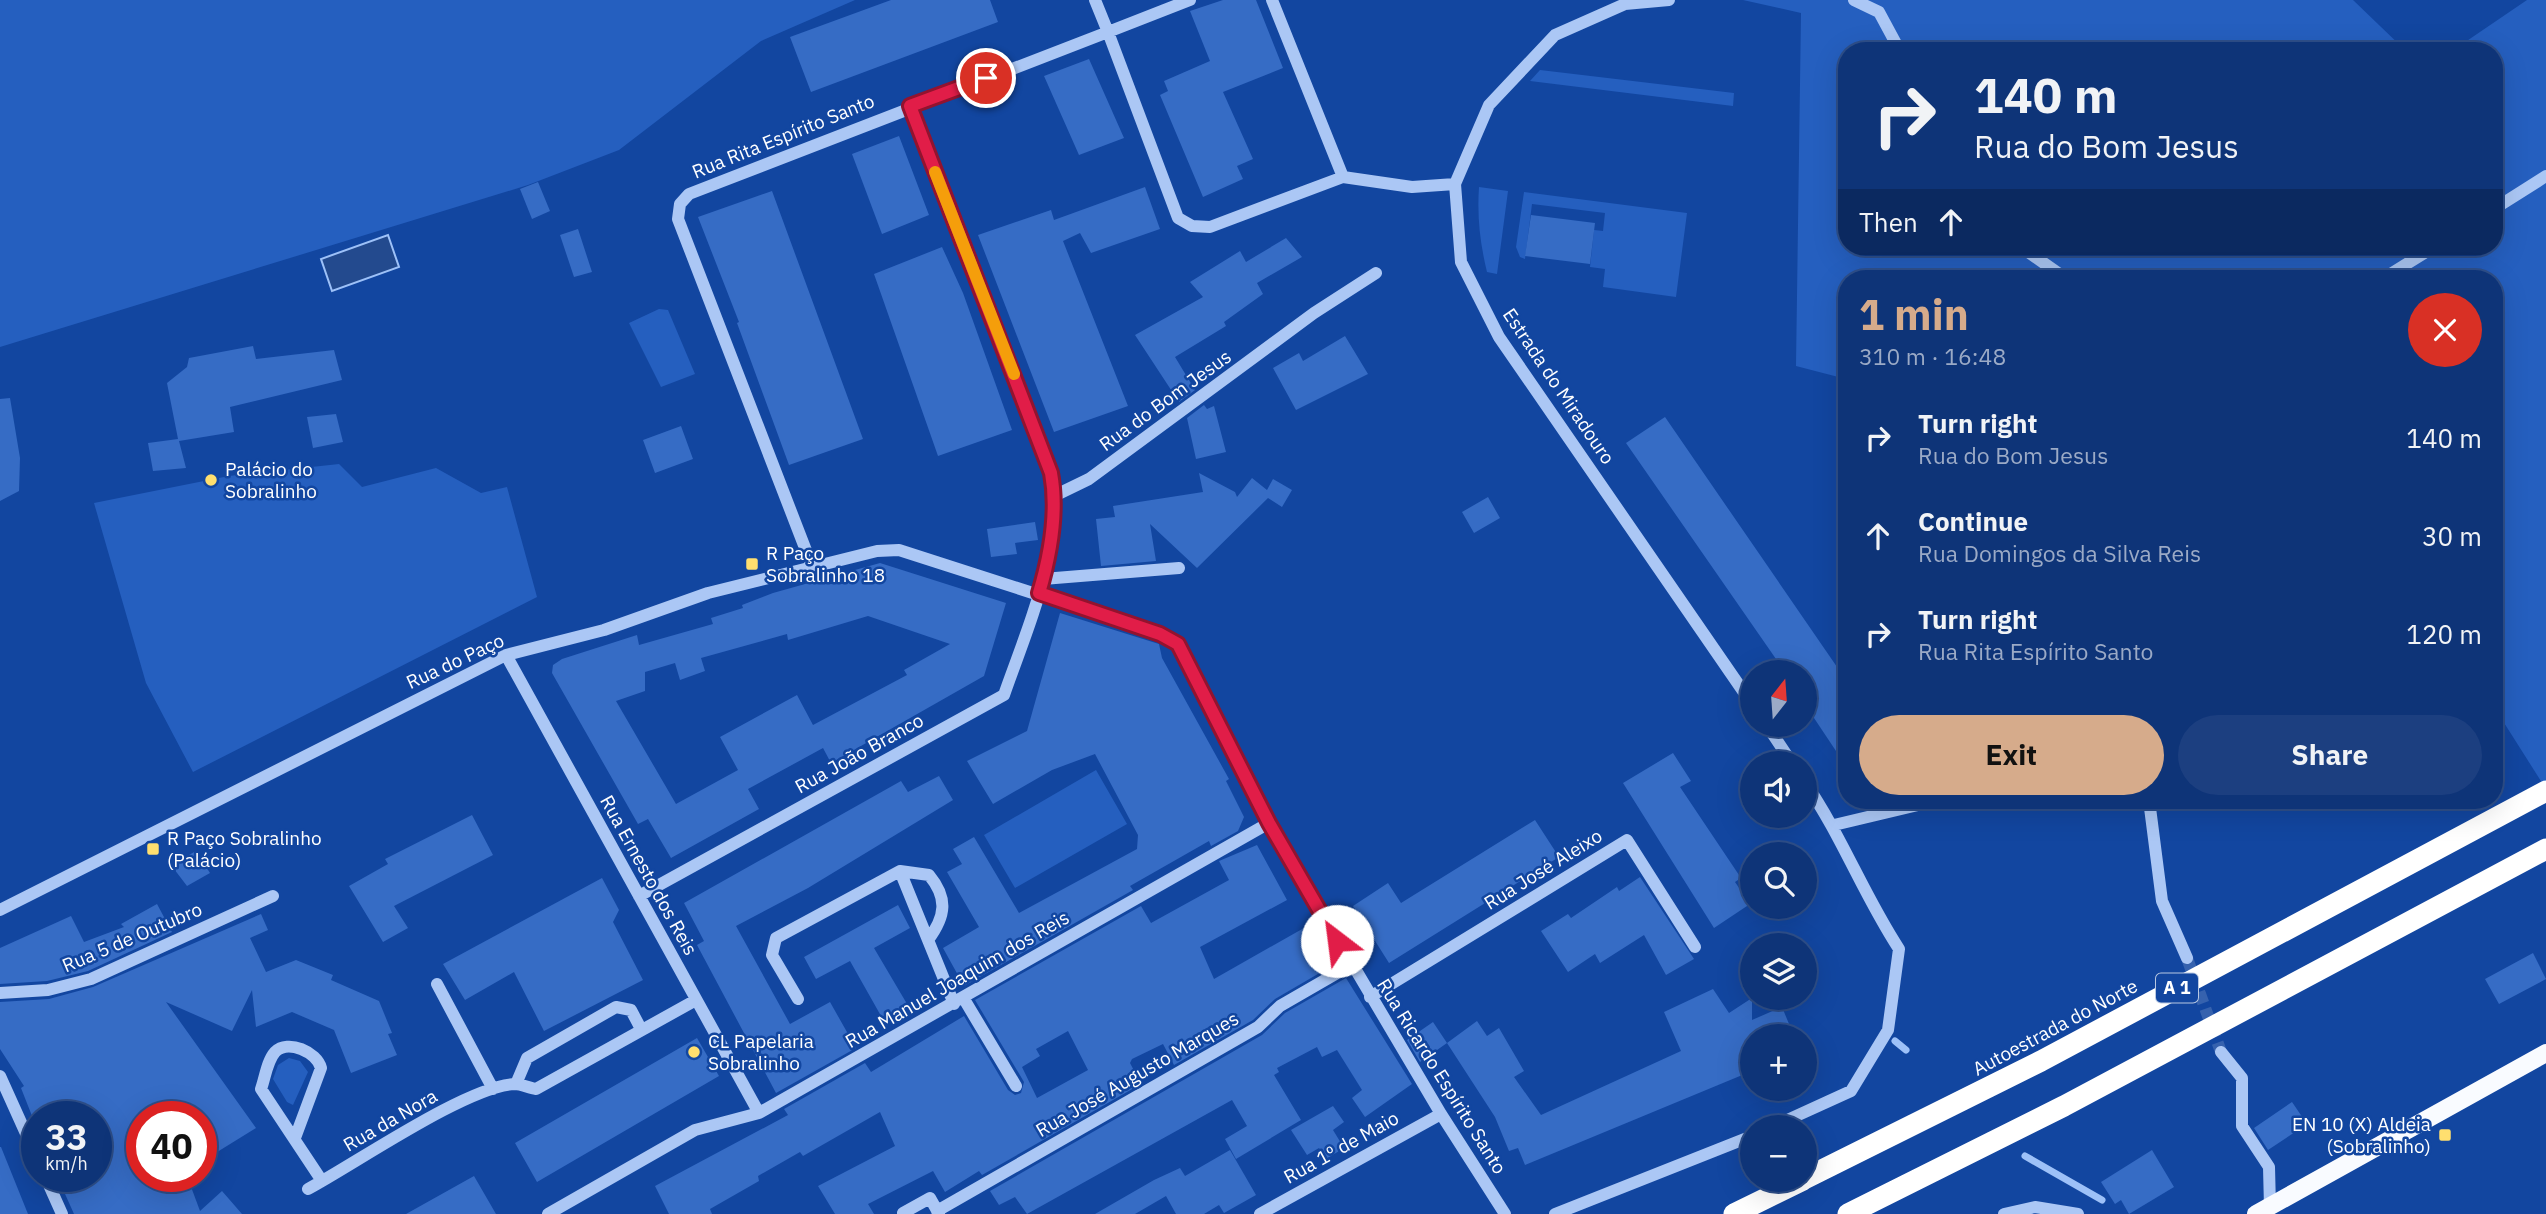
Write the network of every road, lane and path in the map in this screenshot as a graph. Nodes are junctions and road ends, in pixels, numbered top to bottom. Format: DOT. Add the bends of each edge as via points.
graph roads {
  1 [pos="1095,0"];
  2 [pos="1190,0"];
  3 [pos="1272,0"];
  4 [pos="1669,0"];
  5 [pos="1854,0"];
  6 [pos="1108,32"];
  7 [pos="1895,42"];
  8 [pos="910,106"];
  9 [pos="2546,176"];
  10 [pos="1343,177"];
  11 [pos="1455,184"];
  12 [pos="2503,203"];
  13 [pos="2034,256"];
  14 [pos="2419,256"];
  15 [pos="2054,270"];
  16 [pos="2397,270"];
  17 [pos="1376,273"];
  18 [pos="1054,496"];
  19 [pos="811,566"];
  20 [pos="1179,568"];
  21 [pos="1043,579"];
  22 [pos="1039,593"];
  23 [pos="506,655"];
  24 [pos="1740,687"];
  25 [pos="2546,791"];
  26 [pos="1817,800"];
  27 [pos="1901,809"];
  28 [pos="2150,809"];
  29 [pos="1269,823"];
  30 [pos="1834,825"];
  31 [pos="2546,849"];
  32 [pos="900,871"];
  33 [pos="273,896"];
  34 [pos="639,896"];
  35 [pos="0,910"];
  36 [pos="928,940"];
  37 [pos="1695,947"];
  38 [pos="2187,958"];
  39 [pos="1351,965"];
  40 [pos="437,984"];
  41 [pos="0,993"];
  42 [pos="1370,997"];
  43 [pos="798,999"];
  44 [pos="696,1000"];
  45 [pos="959,1001"];
  46 [pos="641,1029"];
  47 [pos="2221,1052"];
  48 [pos="2546,1053"];
  49 [pos="0,1076"];
  50 [pos="516,1084"];
  51 [pos="1016,1086"];
  52 [pos="493,1089"];
  53 [pos="759,1113"];
  54 [pos="1441,1114"];
  55 [pos="1798,1115"];
  56 [pos="21,1123"];
  57 [pos="295,1138"];
  58 [pos="1740,1141"];
  59 [pos="1817,1173"];
  60 [pos="322,1181"];
  61 [pos="307,1189"];
  62 [pos="52,1192"];
  63 [pos="1778,1192"];
  64 [pos="2041,1210"];
  65 [pos="2263,1210"];
  66 [pos="938,1212"];
  67 [pos="903,1213"];
  68 [pos="62,1214"];
  69 [pos="548,1214"];
  70 [pos="1260,1214"];
  71 [pos="1505,1214"];
  72 [pos="1555,1214"];
  73 [pos="1734,1214"];
  74 [pos="1848,1214"];
  75 [pos="2004,1214"];
  76 [pos="2078,1214"];
  1 -- 6 [label="street"];
  2 -- 6 [label="street, Rua Rita Espírito Santo"];
  3 -- 10 [label="street"];
  4 -- 11 [label="street, Estrada do Miradouro" via="1625,4 1555,34 1489,105"];
  5 -- 7 [label="street" via="1879,12"];
  6 -- 8 [label="street, Rua Rita Espírito Santo"];
  6 -- 10 [label="street" via="1178,218 1184,223 1210,227"];
  8 -- 18 [label="street" via="1047,461"];
  8 -- 19 [label="street, Rua Rita Espírito Santo" via="689,194 680,204 678,219"];
  9 -- 12 [label="street"];
  10 -- 11 [label="street" via="1412,187"];
  11 -- 24 [label="street, Estrada do Miradouro" via="1461,262 1499,337"];
  13 -- 15 [label="street"];
  14 -- 16 [label="street"];
  17 -- 18 [label="street, Rua do Bom Jesus" via="1314,313 1089,479"];
  18 -- 21 [label="street"];
  19 -- 22 [label="street, Rua do Paço" via="899,550"];
  19 -- 23 [label="street, Rua do Paço"];
  20 -- 21 [label="street"];
  21 -- 22 [label="street"];
  22 -- 29 [label="street, Rua Ricardo Espírito Santo" via="1178,644"];
  22 -- 34 [label="street, Rua João Branco" via="1004,695"];
  23 -- 34 [label="street, Rua Ernesto dos Reis"];
  23 -- 35 [label="street, Rua do Paço"];
  25 -- 59 [label="highway, Autoestrada do Norte / A 1" via="2041,1061"];
  26 -- 30 [label="street"];
  27 -- 30 [label="street"];
  28 -- 38 [label="street" via="2162,901"];
  29 -- 39 [label="street, Rua Ricardo Espírito Santo"];
  29 -- 45 [label="street, Rua Manuel Joaquim dos Reis"];
  30 -- 55 [label="street" via="1872,908 1899,949 1888,1030 1851,1091"];
  31 -- 74 [label="highway, A 1" via="2064,1107"];
  32 -- 36 [label="street"];
  32 -- 36 [label="street" via="929,875 943,898 940,924"];
  32 -- 43 [label="street" via="776,938 772,955"];
  33 -- 41 [label="street, Rua 5 de Outubro" via="91,979 48,990"];
  34 -- 44 [label="street, Rua Ernesto dos Reis"];
  36 -- 45 [label="street"];
  37 -- 42 [label="street, Rua José Aleixo" via="1627,839"];
  39 -- 42 [label="street, Rua Ricardo Espírito Santo"];
  39 -- 66 [label="street, Rua José Augusto Marques" via="1280,1006 1258,1027"];
  40 -- 52 [label="street"];
  42 -- 54 [label="street, Rua Ricardo Espírito Santo"];
  44 -- 46 [label="street, Rua da Nora"];
  44 -- 53 [label="street, Rua Ernesto dos Reis"];
  45 -- 51 [label="street"];
  45 -- 53 [label="street, Rua Manuel Joaquim dos Reis"];
  46 -- 50 [label="street, Rua da Nora" via="536,1090"];
  46 -- 50 [label="street" via="628,1008 616,1007 527,1058"];
  47 -- 65 [label="street" via="2242,1078 2242,1126 2269,1167"];
  48 -- 65 [label="main road"];
  49 -- 56 [label="street"];
  50 -- 52 [label="street, Rua da Nora"];
  52 -- 60 [label="street, Rua da Nora" via="444,1111"];
  53 -- 69 [label="street, Rua Manuel Joaquim dos Reis" via="695,1130"];
  54 -- 70 [label="street, Rua 1º de Maio"];
  54 -- 71 [label="street, Rua Ricardo Espírito Santo"];
  57 -- 57 [label="street" via="261,1089 275,1052 288,1046 312,1055 321,1068"];
  57 -- 60 [label="street"];
  58 -- 72 [label="street"];
  60 -- 61 [label="street, Rua da Nora"];
  62 -- 68 [label="street"];
  63 -- 73 [label="highway, Autoestrada do Norte / A 1"];
  64 -- 75 [label="street"];
  64 -- 76 [label="street"];
  66 -- 67 [label="street" via="930,1198"];
}
